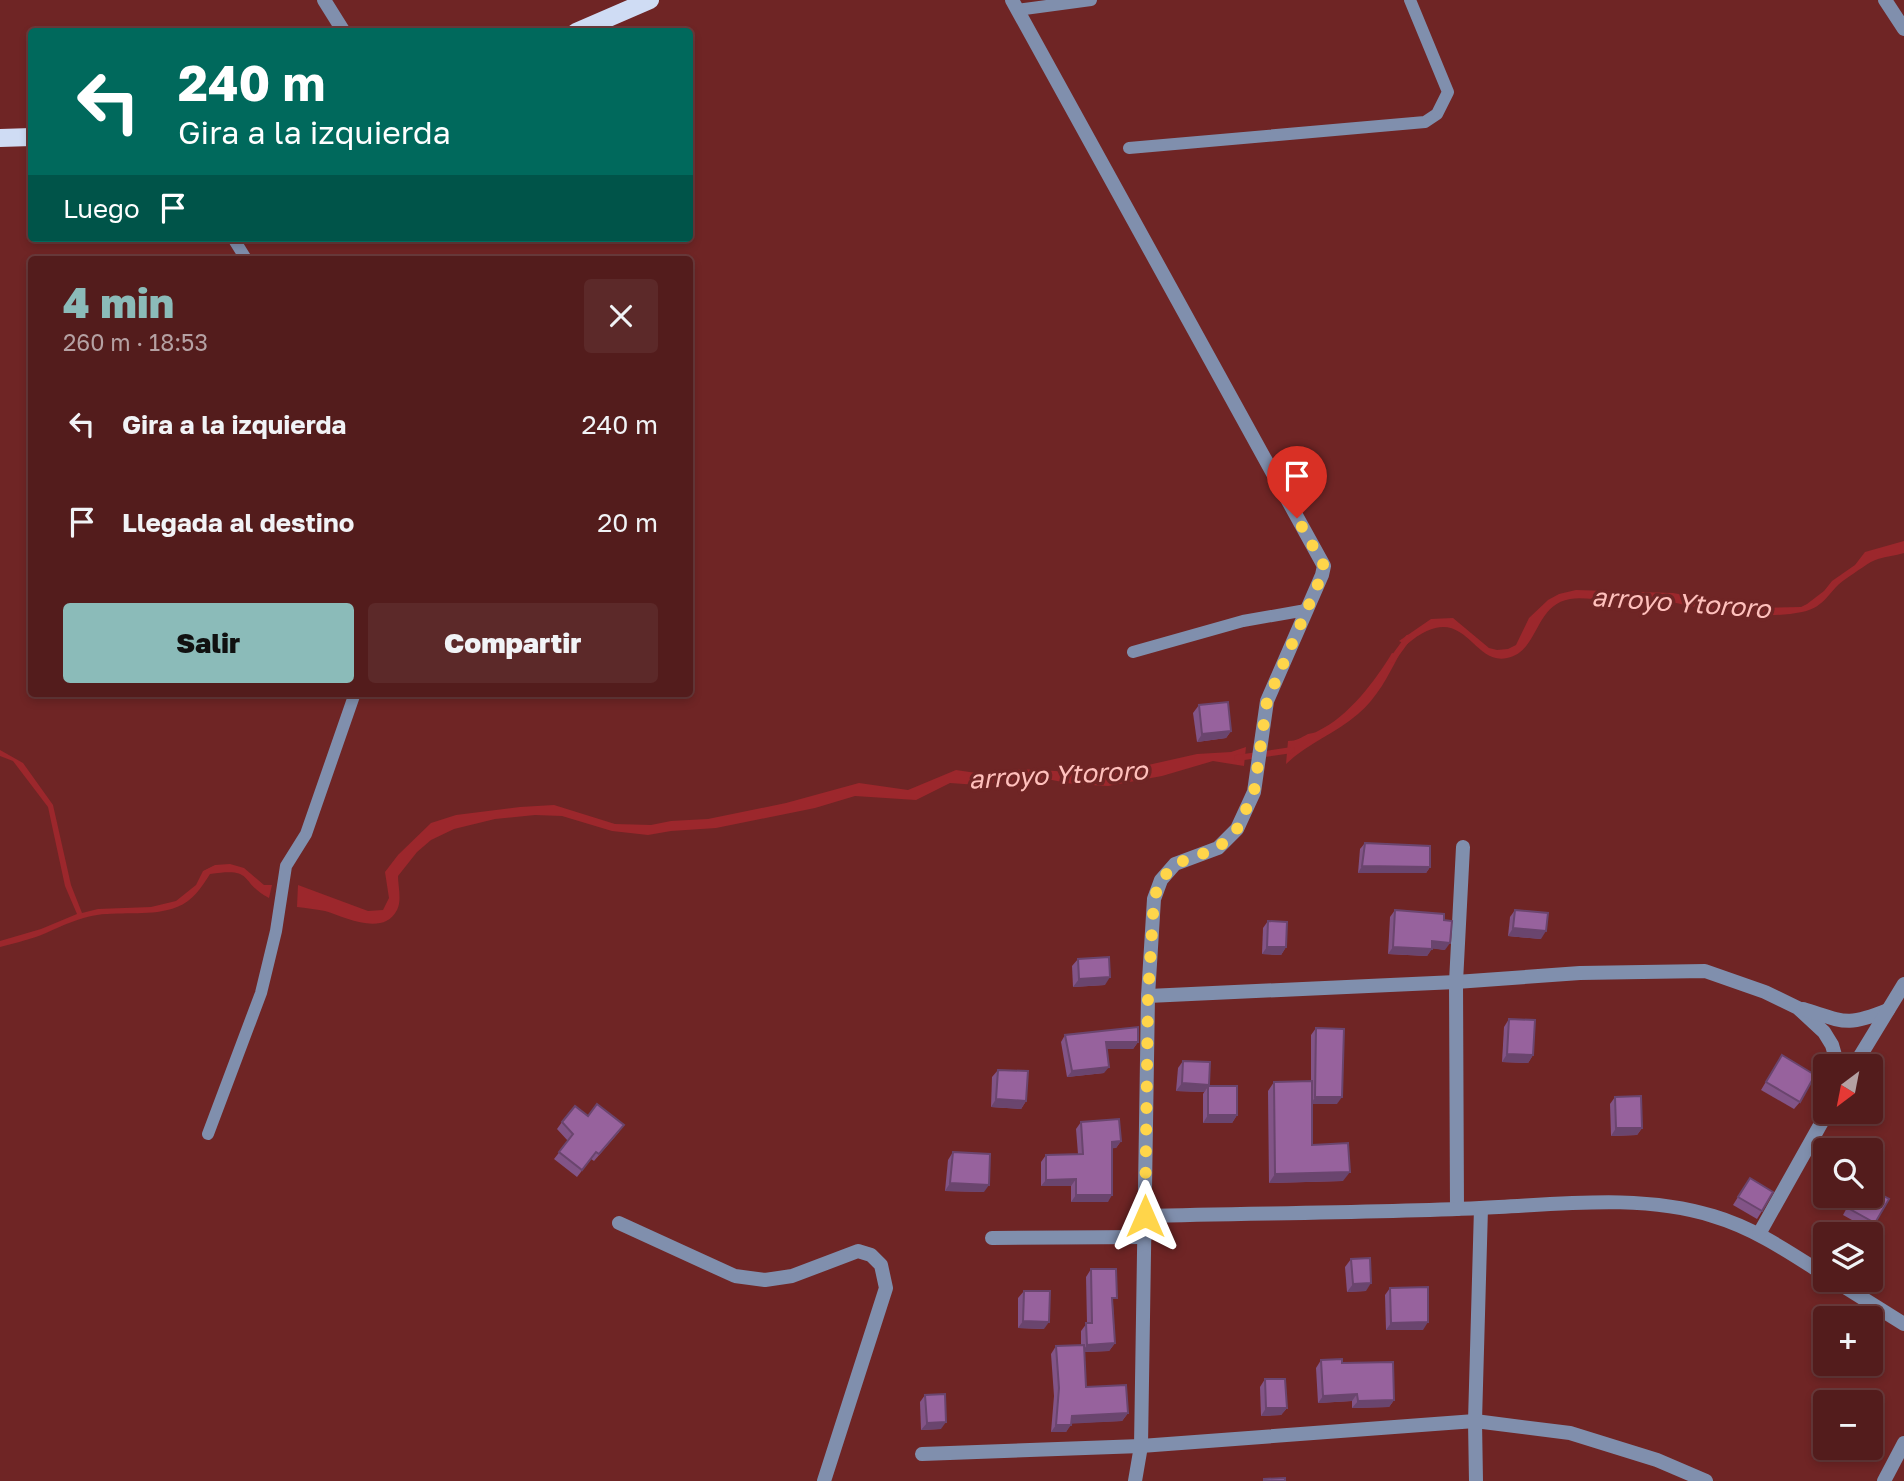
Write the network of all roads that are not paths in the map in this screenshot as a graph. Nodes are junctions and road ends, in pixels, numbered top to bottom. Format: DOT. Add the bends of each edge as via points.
graph roads {
  1 [pos="324,0"];
  2 [pos="650,0"];
  3 [pos="1091,0"];
  4 [pos="1410,0"];
  5 [pos="1885,0"];
  6 [pos="1015,5"];
  7 [pos="342,28"];
  8 [pos="585,28"];
  9 [pos="1904,29"];
  10 [pos="28,137"];
  11 [pos="0,138"];
  12 [pos="1129,148"];
  13 [pos="1306,610"];
  14 [pos="1133,652"];
  15 [pos="354,697"];
  16 [pos="1463,847"];
  17 [pos="1456,982"];
  18 [pos="1904,984"];
  19 [pos="1148,996"];
  20 [pos="1798,1008"];
  21 [pos="1888,1010"];
  22 [pos="1835,1054"];
  23 [pos="1861,1054"];
  24 [pos="1821,1124"];
  25 [pos="208,1134"];
  26 [pos="1480,1208"];
  27 [pos="1457,1209"];
  28 [pos="1145,1216"];
  29 [pos="619,1223"];
  30 [pos="1759,1234"];
  31 [pos="1145,1237"];
  32 [pos="992,1238"];
  33 [pos="1813,1268"];
  34 [pos="1853,1292"];
  35 [pos="1904,1324"];
  36 [pos="1475,1421"];
  37 [pos="1904,1443"];
  38 [pos="1141,1446"];
  39 [pos="922,1454"];
  40 [pos="824,1481"];
  41 [pos="1135,1481"];
  42 [pos="1476,1481"];
  43 [pos="1706,1481"];
  44 [pos="1884,1481"];
  1 -- 7 [label="street"];
  2 -- 8 [label="main road"];
  3 -- 6 [label="lane"];
  4 -- 12 [label="lane" via="1448,92 1437,114 1424,122"];
  5 -- 9 [label="street"];
  6 -- 13 [label="street" via="1324,566"];
  10 -- 11 [label="main road"];
  13 -- 14 [label="lane" via="1243,621"];
  13 -- 19 [label="street" via="1267,701 1254,792 1237,829 1218,848 1175,864 1161,880 1154,898"];
  15 -- 25 [label="lane" via="306,834 286,866 261,993"];
  16 -- 17 [label="street"];
  17 -- 19 [label="street"];
  17 -- 20 [label="street" via="1580,973 1705,971"];
  17 -- 27 [label="street"];
  18 -- 21 [label="street"];
  19 -- 28 [label="street"];
  20 -- 21 [label="street" via="1846,1023"];
  20 -- 22 [label="street" via="1824,1032"];
  21 -- 23 [label="street"];
  24 -- 30 [label="street"];
  26 -- 27 [label="street"];
  26 -- 30 [label="street" via="1570,1202 1662,1205 1712,1215"];
  26 -- 36 [label="street"];
  27 -- 28 [label="street"];
  28 -- 31 [label="street"];
  29 -- 40 [label="street" via="734,1276 765,1280 792,1276 858,1251 881,1265 887,1288"];
  30 -- 33 [label="street"];
  31 -- 32 [label="street"];
  31 -- 38 [label="street"];
  34 -- 35 [label="street"];
  36 -- 38 [label="street"];
  36 -- 42 [label="street"];
  36 -- 43 [label="street" via="1570,1433"];
  37 -- 44 [label="street"];
  38 -- 39 [label="street"];
  38 -- 41 [label="street"];
}
